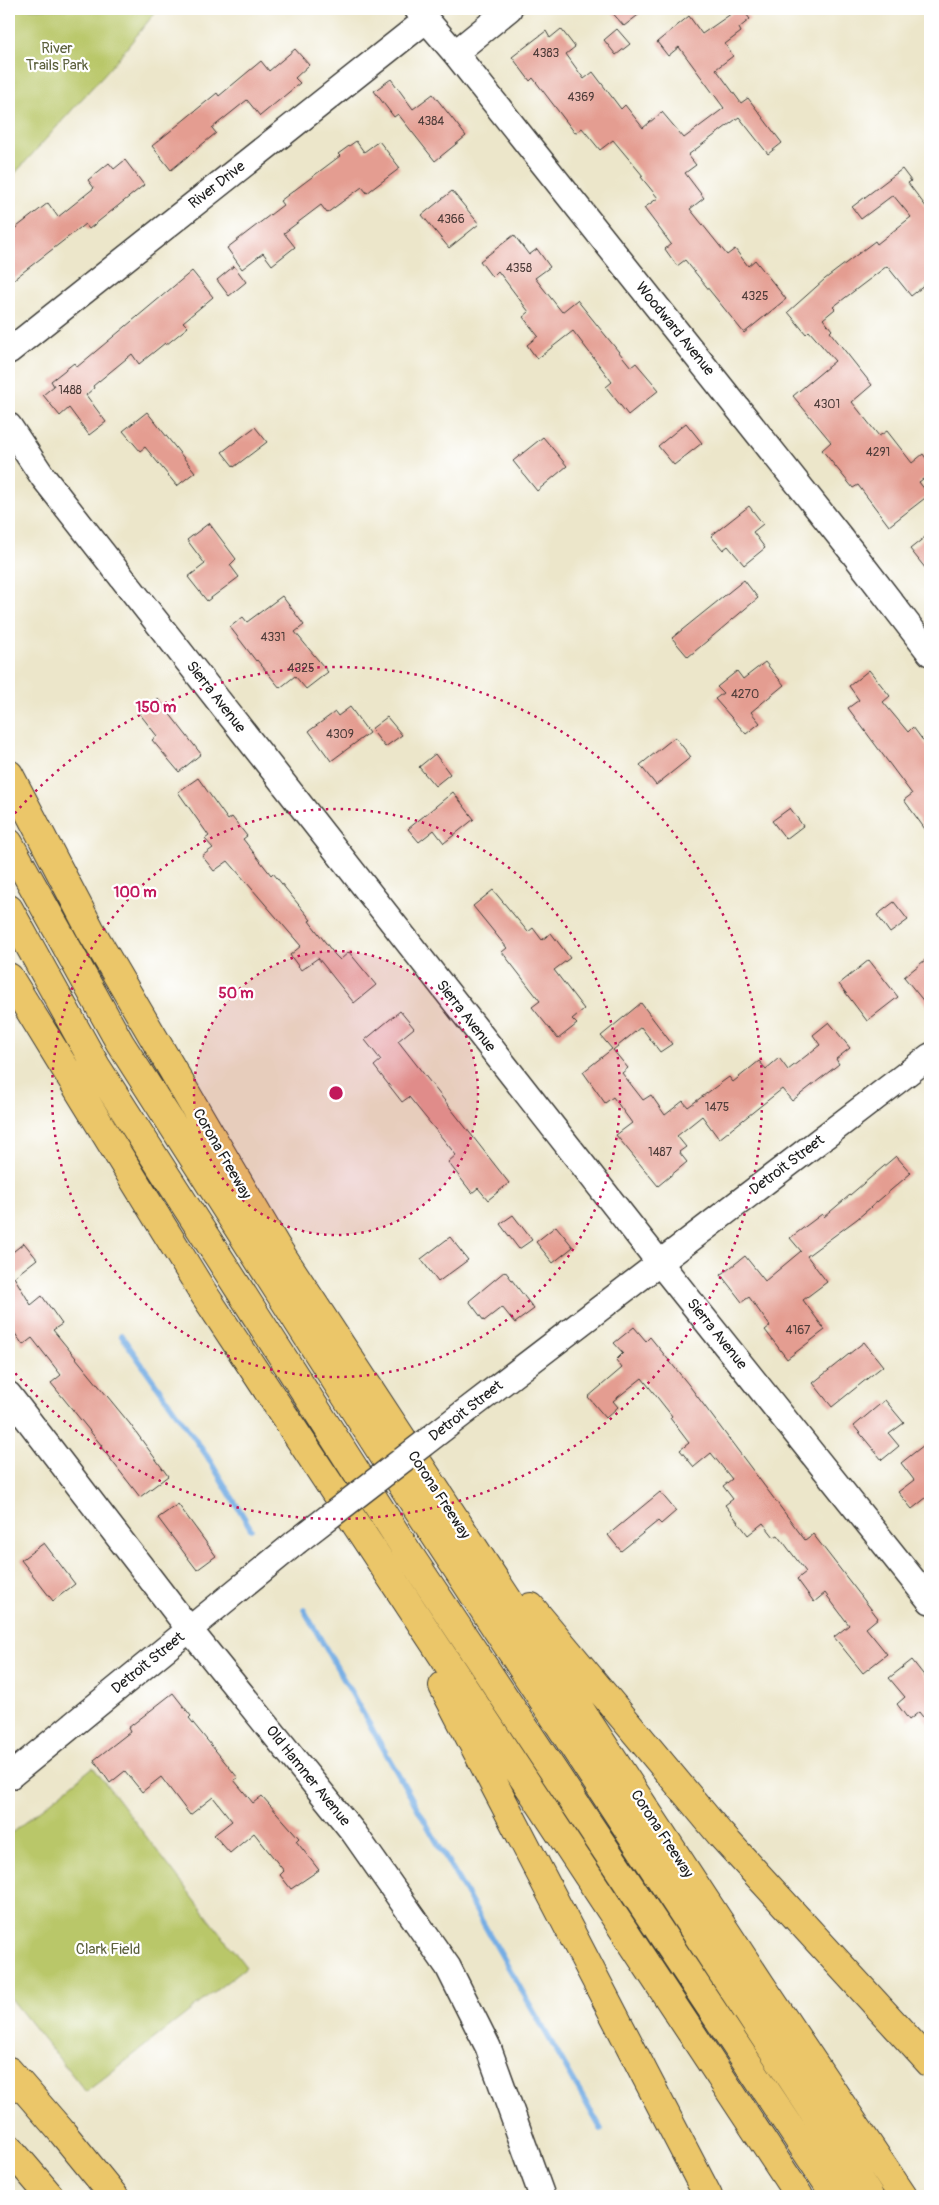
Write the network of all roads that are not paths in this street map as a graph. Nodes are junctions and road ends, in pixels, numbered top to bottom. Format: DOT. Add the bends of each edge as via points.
graph roads {
  1 [pos="509,9"];
  2 [pos="422,14"];
  3 [pos="455,53"];
  4 [pos="9,351"];
  5 [pos="9,426"];
  6 [pos="930,652"];
  7 [pos="9,774"];
  8 [pos="9,843"];
  9 [pos="9,909"];
  10 [pos="9,977"];
  11 [pos="930,1056"];
  12 [pos="659,1262"];
  13 [pos="9,1395"];
  14 [pos="446,1506"];
  15 [pos="375,1554"];
  16 [pos="930,1601"];
  17 [pos="189,1629"];
  18 [pos="9,1777"];
  19 [pos="930,2063"];
  20 [pos="9,2071"];
  21 [pos="9,2148"];
  22 [pos="535,2193"];
  23 [pos="50,2196"];
  24 [pos="114,2196"];
  25 [pos="708,2196"];
  26 [pos="799,2196"];
  27 [pos="836,2196"];
  28 [pos="869,2196"];
  29 [pos="903,2196"];
  1 -- 3 [label="street"];
  2 -- 3 [label="street, Woodward Avenue"];
  2 -- 4 [label="street, River Drive"];
  3 -- 6 [label="street, Woodward Avenue"];
  5 -- 12 [label="street, Sierra Avenue" via="43,477"];
  7 -- 14 [label="main road, Corona Freeway" via="90,929 277,1248"];
  8 -- 28 [label="main road" via="136,1068 417,1508"];
  9 -- 27 [label="main road" via="96,1066 406,1551"];
  10 -- 15 [label="main road" via="204,1294"];
  11 -- 12 [label="street, Detroit Street"];
  12 -- 16 [label="street, Sierra Avenue"];
  12 -- 17 [label="street, Detroit Street, bridge"];
  13 -- 17 [label="street, Old Hamner Avenue"];
  14 -- 19 [label="main road" via="720,1834"];
  14 -- 29 [label="main road, Corona Freeway"];
  15 -- 25 [label="main road"];
  15 -- 26 [label="main road"];
  17 -- 18 [label="street, Detroit Street"];
  17 -- 22 [label="street, Old Hamner Avenue" via="354,1833 448,1967 488,2047"];
  20 -- 24 [label="main road"];
  21 -- 23 [label="main road"];
}
